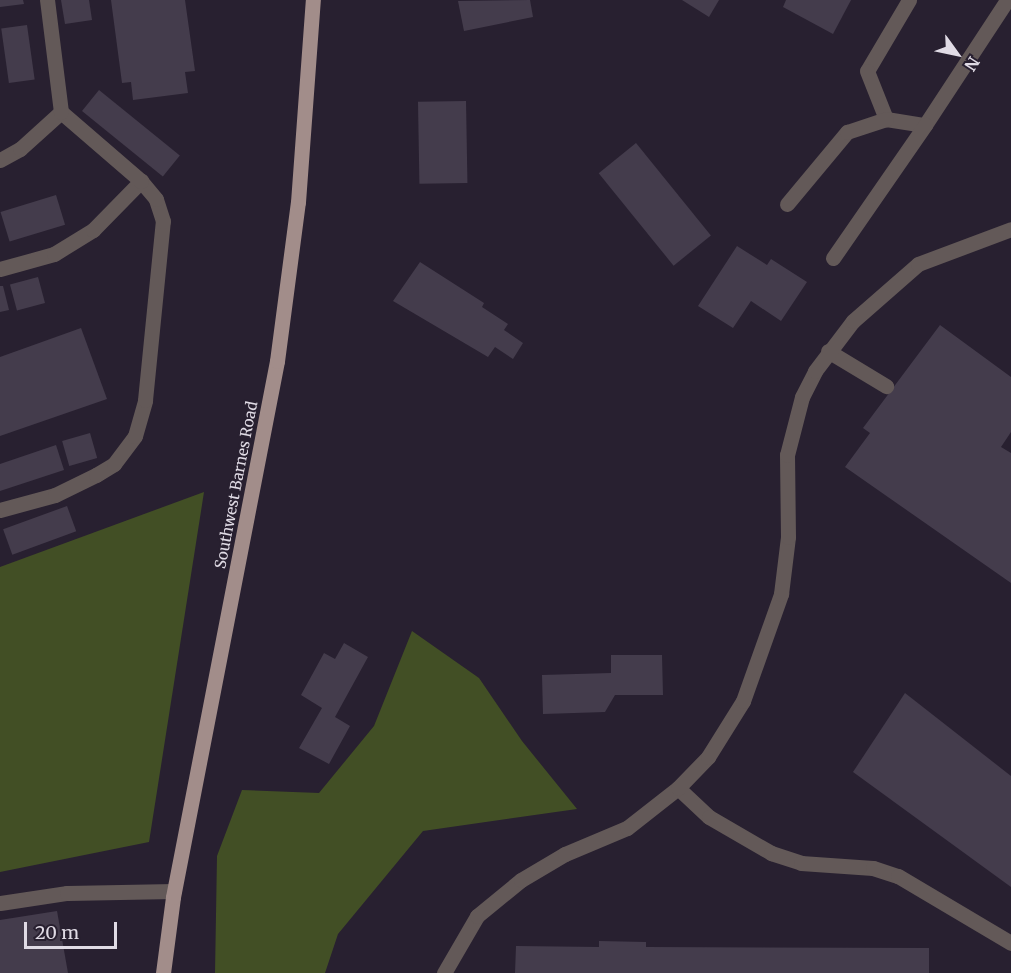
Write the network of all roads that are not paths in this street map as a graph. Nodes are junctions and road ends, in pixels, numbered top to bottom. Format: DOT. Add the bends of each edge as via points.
graph roads {
  1 [pos="47,0"];
  2 [pos="313,0"];
  3 [pos="909,0"];
  4 [pos="1007,0"];
  5 [pos="61,112"];
  6 [pos="886,119"];
  7 [pos="925,125"];
  8 [pos="0,160"];
  9 [pos="141,181"];
  10 [pos="788,204"];
  11 [pos="1009,233"];
  12 [pos="832,258"];
  13 [pos="0,269"];
  14 [pos="828,351"];
  15 [pos="886,386"];
  16 [pos="0,510"];
  17 [pos="678,788"];
  18 [pos="174,891"];
  19 [pos="0,903"];
  20 [pos="1011,943"];
  21 [pos="163,973"];
  22 [pos="444,973"];
  1 -- 5 [label="street"];
  2 -- 18 [label="main road, Southwest Barnes Road" via="299,192 277,361"];
  3 -- 6 [label="street" via="867,71"];
  4 -- 7 [label="street"];
  5 -- 8 [label="street" via="20,149"];
  5 -- 9 [label="street"];
  6 -- 7 [label="street"];
  6 -- 10 [label="street" via="847,132"];
  7 -- 12 [label="street"];
  9 -- 13 [label="street" via="93,230 54,254"];
  9 -- 16 [label="street" via="156,199 163,221 145,400 135,436 114,464 96,475 55,495"];
  11 -- 14 [label="street" via="918,264 853,321"];
  14 -- 15 [label="street"];
  14 -- 17 [label="street" via="802,397 793,426 785,481 785,563 768,638 738,710 708,757"];
  17 -- 20 [label="street" via="709,816 771,854 801,863 873,868 898,876"];
  17 -- 22 [label="street" via="627,828 565,854 521,880 477,916"];
  18 -- 19 [label="street" via="67,893"];
  18 -- 21 [label="main road, Southwest Barnes Road"];
}
